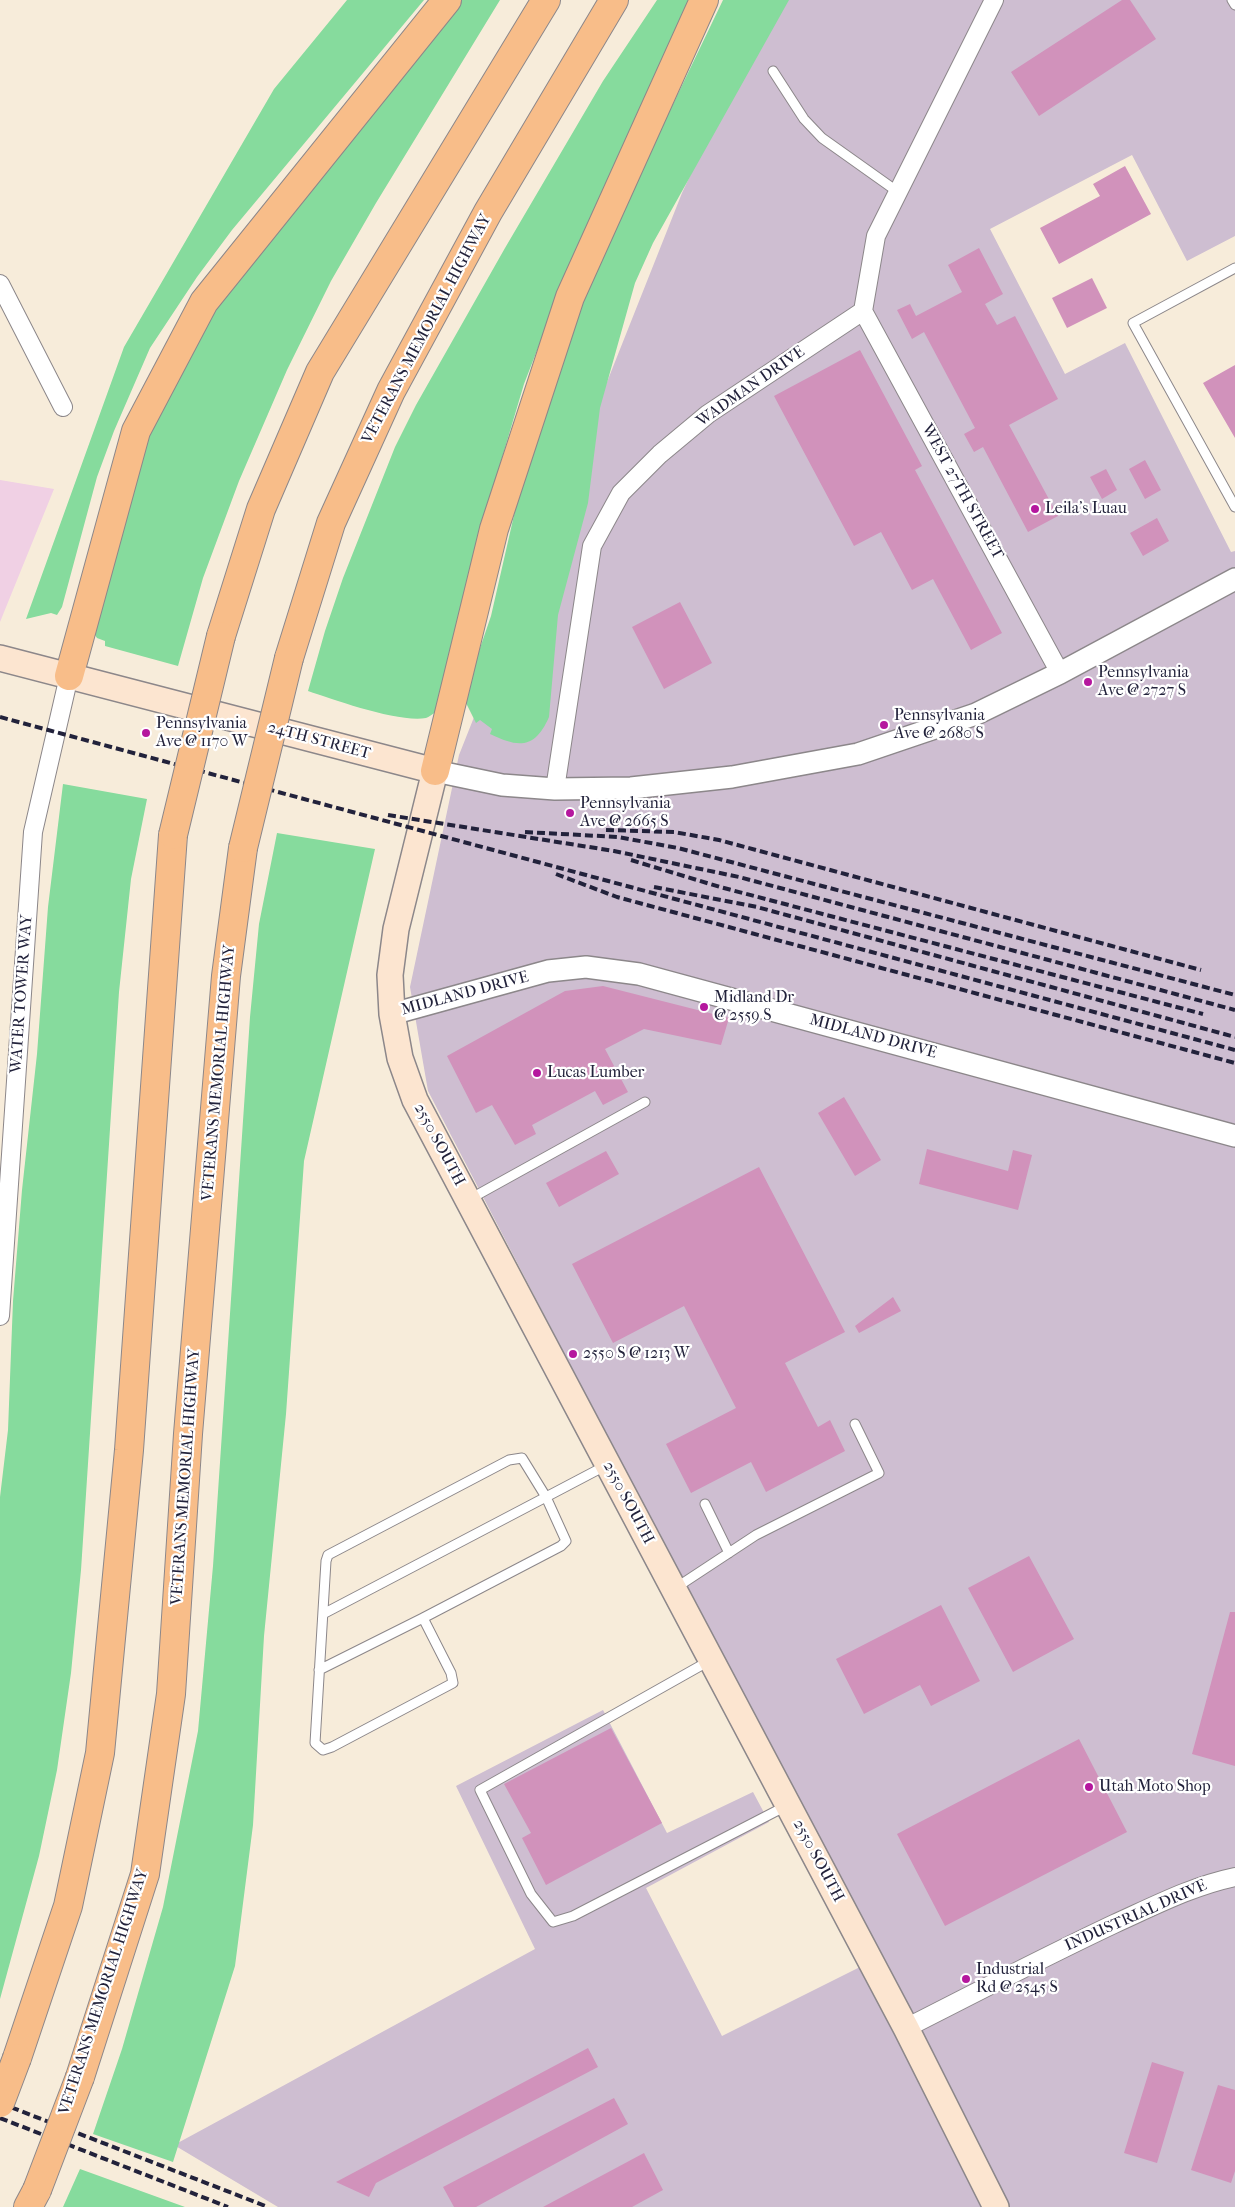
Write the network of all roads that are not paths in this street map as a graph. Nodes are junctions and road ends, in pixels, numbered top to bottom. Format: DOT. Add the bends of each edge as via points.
graph roads {
  1 [pos="447,0"];
  2 [pos="546,0"];
  3 [pos="614,0"];
  4 [pos="704,0"];
  5 [pos="994,0"];
  6 [pos="1232,0"];
  7 [pos="1235,5"];
  8 [pos="773,71"];
  9 [pos="898,192"];
  10 [pos="1235,268"];
  11 [pos="0,284"];
  12 [pos="5,307"];
  13 [pos="863,311"];
  14 [pos="63,407"];
  15 [pos="1235,507"];
  16 [pos="1235,579"];
  17 [pos="0,658"];
  18 [pos="1060,673"];
  19 [pos="69,676"];
  20 [pos="434,771"];
  21 [pos="554,789"];
  22 [pos="392,1014"];
  23 [pos="645,1102"];
  24 [pos="1235,1136"];
  25 [pos="468,1200"];
  26 [pos="0,1316"];
  27 [pos="855,1424"];
  28 [pos="608,1464"];
  29 [pos="546,1497"];
  30 [pos="705,1504"];
  31 [pos="729,1553"];
  32 [pos="674,1589"];
  33 [pos="323,1614"];
  34 [pos="423,1618"];
  35 [pos="711,1659"];
  36 [pos="319,1670"];
  37 [pos="788,1805"];
  38 [pos="1235,1877"];
  39 [pos="906,2028"];
  40 [pos="0,2103"];
  41 [pos="32,2198"];
  42 [pos="996,2207"];
  1 -- 19 [label="highway" via="204,302 136,431"];
  2 -- 40 [label="highway, bridge" via="320,372 261,509 221,636 173,835 129,1450 100,1753 68,1906"];
  3 -- 41 [label="highway, VETERANS MEMORIAL HIGHWAY, bridge" via="488,212 391,391 331,522 289,658 243,848 225,996 188,1434 171,1694 145,1874 80,2077"];
  4 -- 20 [label="highway" via="570,297 494,529"];
  5 -- 9 [label="street"];
  6 -- 7 [label="lane"];
  8 -- 9 [label="lane" via="804,119 822,138"];
  9 -- 13 [label="street" via="876,236"];
  10 -- 15 [label="lane" via="1133,323"];
  11 -- 12 [label="street"];
  12 -- 14 [label="street"];
  13 -- 18 [label="street, WEST 27TH STREET"];
  13 -- 21 [label="street, WADMAN DRIVE" via="708,414 660,454 621,493 592,546"];
  16 -- 18 [label="street"];
  17 -- 19 [label="main road, 24TH STREET"];
  18 -- 21 [label="street" via="976,714 858,754 732,777 630,788"];
  19 -- 20 [label="main road, 24TH STREET"];
  19 -- 26 [label="street, WATER TOWER WAY" via="33,832"];
  20 -- 21 [label="street" via="502,785"];
  20 -- 22 [label="main road, 2550 SOUTH" via="396,929 390,975"];
  22 -- 24 [label="street, MIDLAND DRIVE" via="548,971 586,967 639,974"];
  22 -- 25 [label="main road, 2550 SOUTH" via="400,1058 415,1100"];
  23 -- 25 [label="lane"];
  25 -- 28 [label="main road, 2550 SOUTH"];
  27 -- 31 [label="lane" via="879,1473 756,1535"];
  28 -- 29 [label="lane"];
  28 -- 32 [label="main road, 2550 SOUTH"];
  29 -- 33 [label="lane"];
  29 -- 33 [label="lane" via="527,1462 517,1458 328,1555"];
  29 -- 34 [label="lane" via="564,1533 566,1541 561,1546"];
  30 -- 31 [label="lane"];
  31 -- 32 [label="lane"];
  32 -- 35 [label="main road, 2550 SOUTH"];
  33 -- 36 [label="lane"];
  34 -- 36 [label="lane"];
  34 -- 36 [label="lane" via="453,1683 323,1750 315,1743"];
  35 -- 37 [label="main road, 2550 SOUTH"];
  35 -- 37 [label="lane" via="480,1790 528,1887 552,1922 573,1916"];
  37 -- 39 [label="main road, 2550 SOUTH"];
  38 -- 39 [label="street, INDUSTRIAL DRIVE" via="1215,1881 1083,1939"];
  39 -- 42 [label="main road, 2550 SOUTH"];
}
